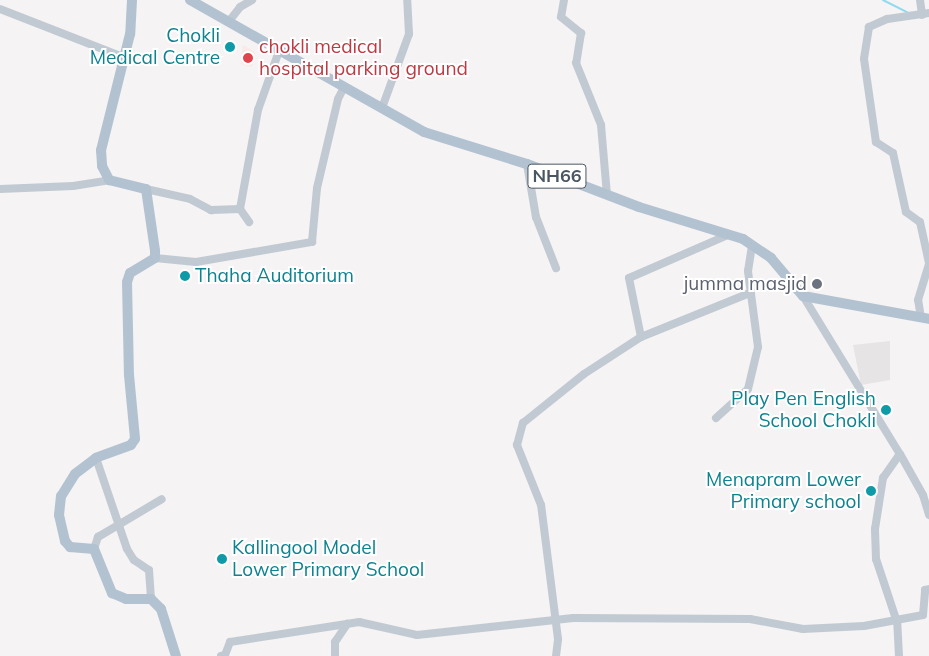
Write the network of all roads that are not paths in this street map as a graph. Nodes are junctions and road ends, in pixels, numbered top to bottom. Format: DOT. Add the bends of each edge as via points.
graph roads {
  1 [pos="132,0"];
  2 [pos="190,0"];
  3 [pos="252,0"];
  4 [pos="407,0"];
  5 [pos="564,0"];
  6 [pos="920,0"];
  7 [pos="206,4"];
  8 [pos="0,9"];
  9 [pos="923,14"];
  10 [pos="230,20"];
  11 [pos="280,51"];
  12 [pos="123,57"];
  13 [pos="344,87"];
  14 [pos="382,108"];
  15 [pos="527,164"];
  16 [pos="109,180"];
  17 [pos="0,189"];
  18 [pos="146,189"];
  19 [pos="607,195"];
  20 [pos="240,209"];
  21 [pos="249,222"];
  22 [pos="728,235"];
  23 [pos="752,245"];
  24 [pos="155,258"];
  25 [pos="929,263"];
  26 [pos="556,268"];
  27 [pos="750,293"];
  28 [pos="803,296"];
  29 [pos="925,318"];
  30 [pos="641,337"];
  31 [pos="716,418"];
  32 [pos="900,454"];
  33 [pos="96,458"];
  34 [pos="162,499"];
  35 [pos="928,510"];
  36 [pos="119,524"];
  37 [pos="94,549"];
  38 [pos="929,589"];
  39 [pos="151,599"];
  40 [pos="556,620"];
  41 [pos="897,622"];
  42 [pos="348,624"];
  43 [pos="176,656"];
  44 [pos="221,656"];
  45 [pos="335,656"];
  46 [pos="556,656"];
  47 [pos="899,656"];
  1 -- 12 [label="main road" via="130,34"];
  2 -- 7 [label="main road, NH66"];
  3 -- 10 [label="street" via="240,7"];
  4 -- 14 [label="street" via="410,34"];
  5 -- 19 [label="street" via="561,17 581,33 576,63 601,125"];
  6 -- 9 [label="street"];
  7 -- 10 [label="main road, NH66"];
  8 -- 12 [label="street"];
  9 -- 25 [label="street" via="886,19 869,27 864,59 876,142 893,153 906,212 920,222"];
  10 -- 11 [label="main road, NH66"];
  11 -- 13 [label="main road, NH66"];
  11 -- 20 [label="street" via="271,67 258,110"];
  12 -- 16 [label="main road" via="101,150 102,166"];
  13 -- 14 [label="main road, NH66"];
  13 -- 24 [label="street" via="338,99 317,188 312,242 196,262"];
  14 -- 15 [label="main road, NH66" via="424,132"];
  15 -- 19 [label="main road, NH66"];
  15 -- 26 [label="street" via="536,217"];
  16 -- 17 [label="street" via="73,186"];
  16 -- 18 [label="main road"];
  18 -- 20 [label="street" via="190,199 211,210"];
  18 -- 24 [label="main road"];
  19 -- 22 [label="main road, NH66"];
  20 -- 21 [label="street"];
  22 -- 23 [label="main road, NH66"];
  22 -- 30 [label="street" via="629,278"];
  23 -- 27 [label="street" via="748,271"];
  23 -- 28 [label="main road, NH66" via="771,258"];
  24 -- 33 [label="main road" via="133,270 127,282 129,375 135,439 131,445"];
  25 -- 29 [label="street" via="918,300"];
  27 -- 30 [label="street"];
  27 -- 31 [label="street" via="758,347 748,389"];
  28 -- 29 [label="main road"];
  28 -- 32 [label="street"];
  30 -- 40 [label="street" via="552,397 524,423 518,436 517,445 541,505"];
  32 -- 35 [label="street"];
  32 -- 41 [label="street" via="882,478 875,529 876,558"];
  33 -- 36 [label="street"];
  33 -- 37 [label="main road" via="67,483 61,496 59,515 60,529 70,546"];
  34 -- 36 [label="street"];
  36 -- 37 [label="street" via="98,537"];
  36 -- 39 [label="street" via="134,560 149,570"];
  37 -- 39 [label="main road" via="112,593 126,599"];
  38 -- 41 [label="street" via="925,590 923,615"];
  39 -- 43 [label="main road" via="161,609"];
  40 -- 41 [label="street" via="750,620 803,629"];
  40 -- 42 [label="street" via="417,635 359,622"];
  40 -- 46 [label="street"];
  41 -- 47 [label="street" via="895,638"];
  42 -- 44 [label="street" via="230,642 225,655"];
  42 -- 45 [label="street" via="335,642"];
}
